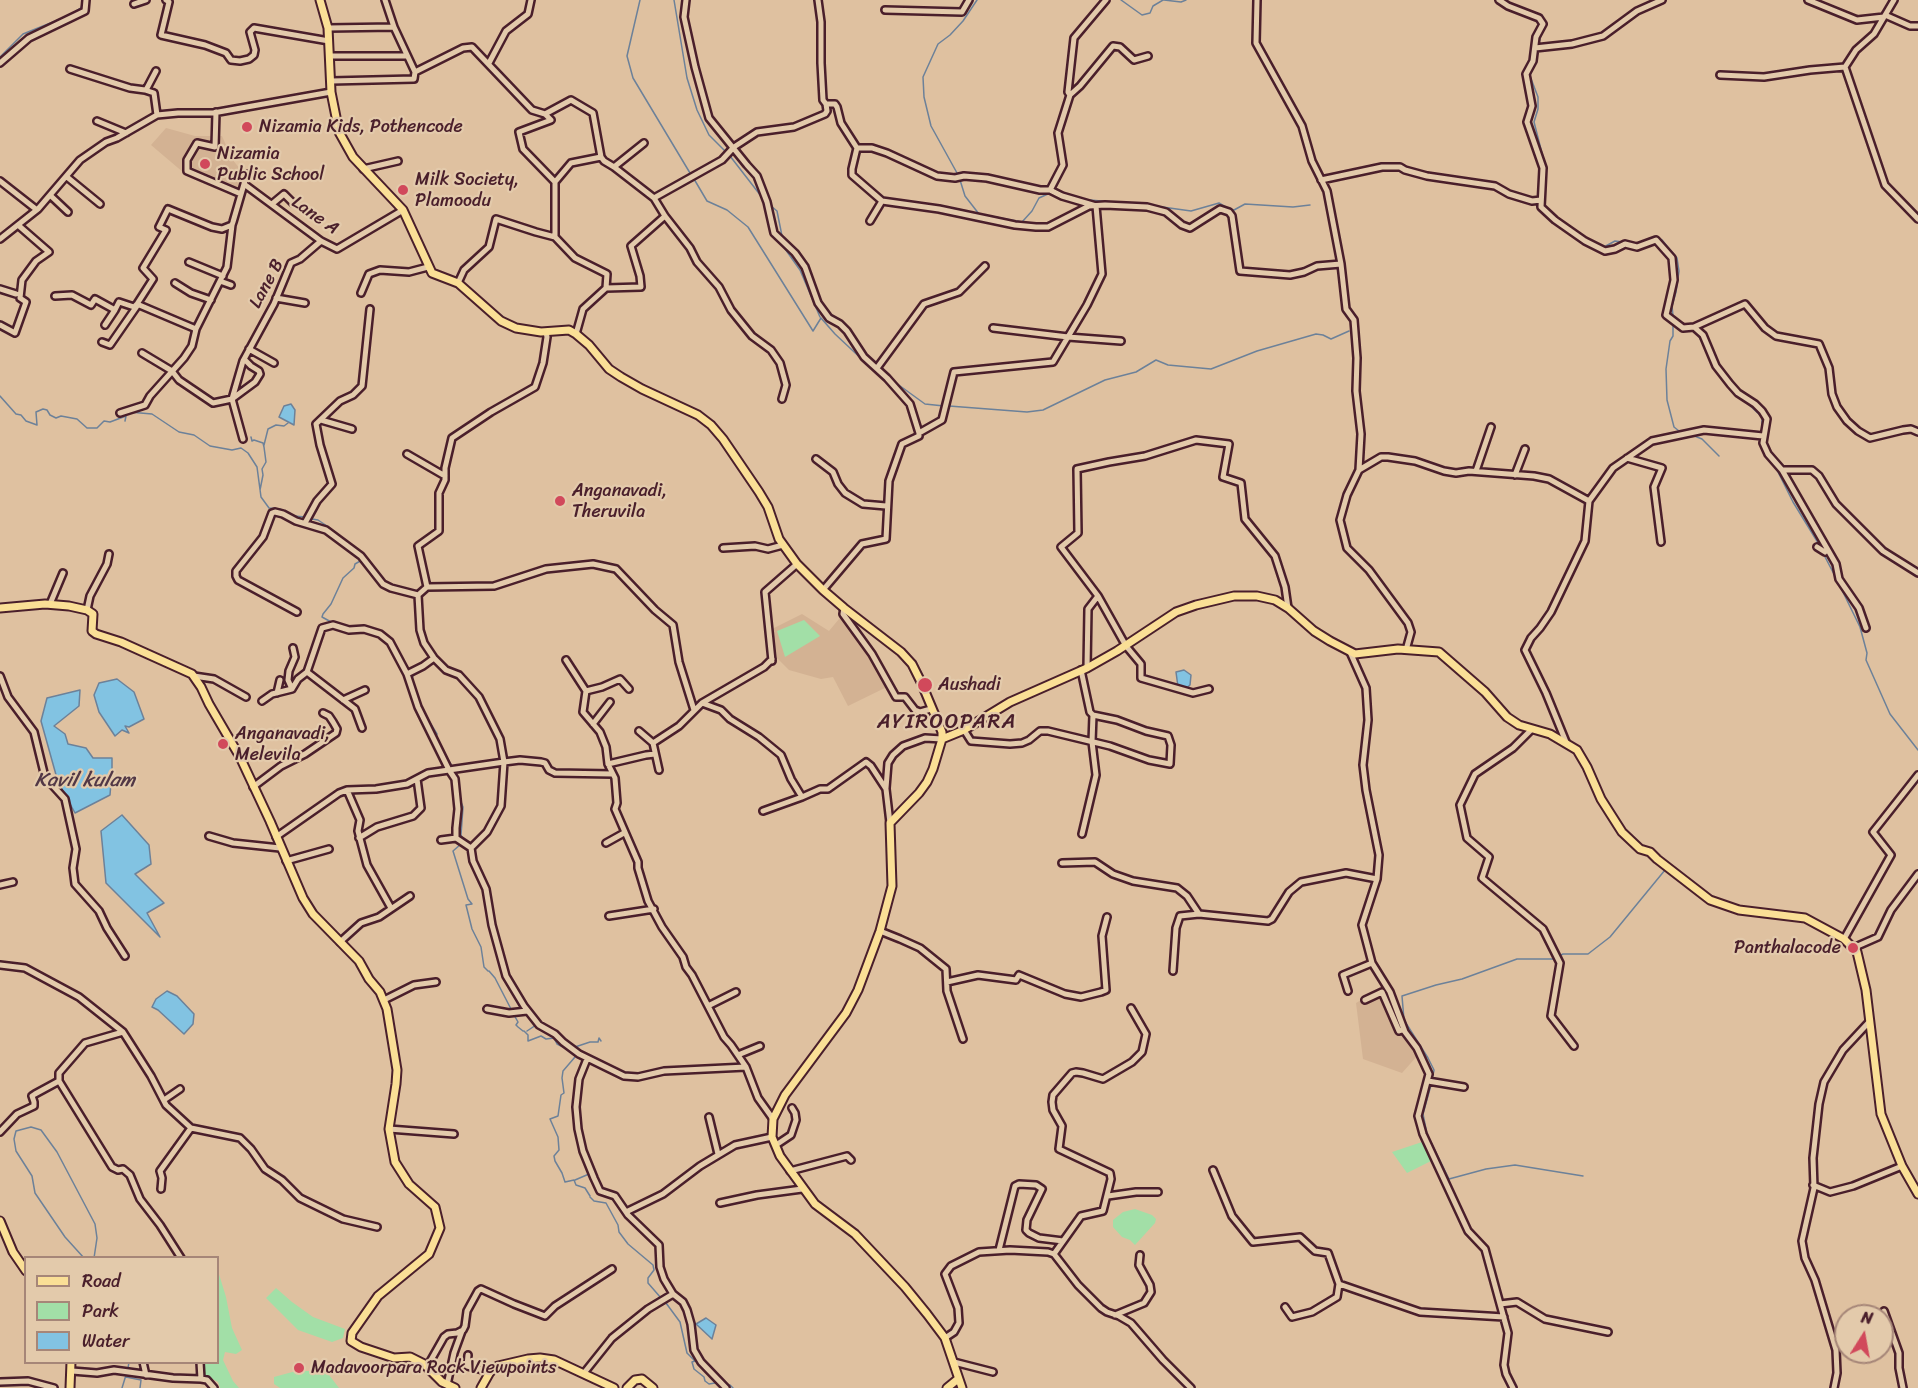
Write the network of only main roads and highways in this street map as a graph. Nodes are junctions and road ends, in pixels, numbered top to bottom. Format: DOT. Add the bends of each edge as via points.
graph roads {
  1 [pos="320,0"];
  2 [pos="0,608"];
  3 [pos="942,739"];
  4 [pos="1918,1194"];
  5 [pos="0,1221"];
  6 [pos="24,1267"];
  7 [pos="71,1364"];
  8 [pos="958,1379"];
  9 [pos="70,1388"];
  10 [pos="455,1388"];
  11 [pos="481,1388"];
  12 [pos="614,1388"];
  13 [pos="627,1388"];
  14 [pos="653,1388"];
  15 [pos="947,1388"];
  16 [pos="962,1388"];
  1 -- 3 [label="main road" via="328,28 331,92 339,132 353,157 403,210 432,273 458,284 501,321 516,328 569,330 621,377 711,424 768,507 783,545 797,564 912,664"];
  2 -- 10 [label="main road" via="50,604 87,609 93,614 92,631 96,634 194,676 240,757 300,892 313,914 359,961 384,1000 397,1070 389,1130 395,1162 415,1191 435,1207 440,1228 429,1254 378,1296 352,1333 351,1341 394,1358 410,1357"];
  3 -- 4 [label="main road" via="1010,702 1084,669 1176,612 1234,596 1275,600 1314,631 1355,654 1398,649 1439,652 1507,717 1577,750 1622,832 1710,900 1739,910 1805,918 1844,939 1857,952 1881,1114"];
  3 -- 8 [label="main road" via="927,782 890,823 892,886 858,990 772,1119 780,1156 802,1189 820,1210 863,1241 905,1287 945,1338"];
  5 -- 6 [label="main road"];
  7 -- 9 [label="main road"];
  8 -- 15 [label="main road"];
  8 -- 16 [label="main road"];
  11 -- 12 [label="main road" via="490,1371 498,1366 540,1358 554,1360"];
  13 -- 14 [label="main road" via="642,1379"];
}
